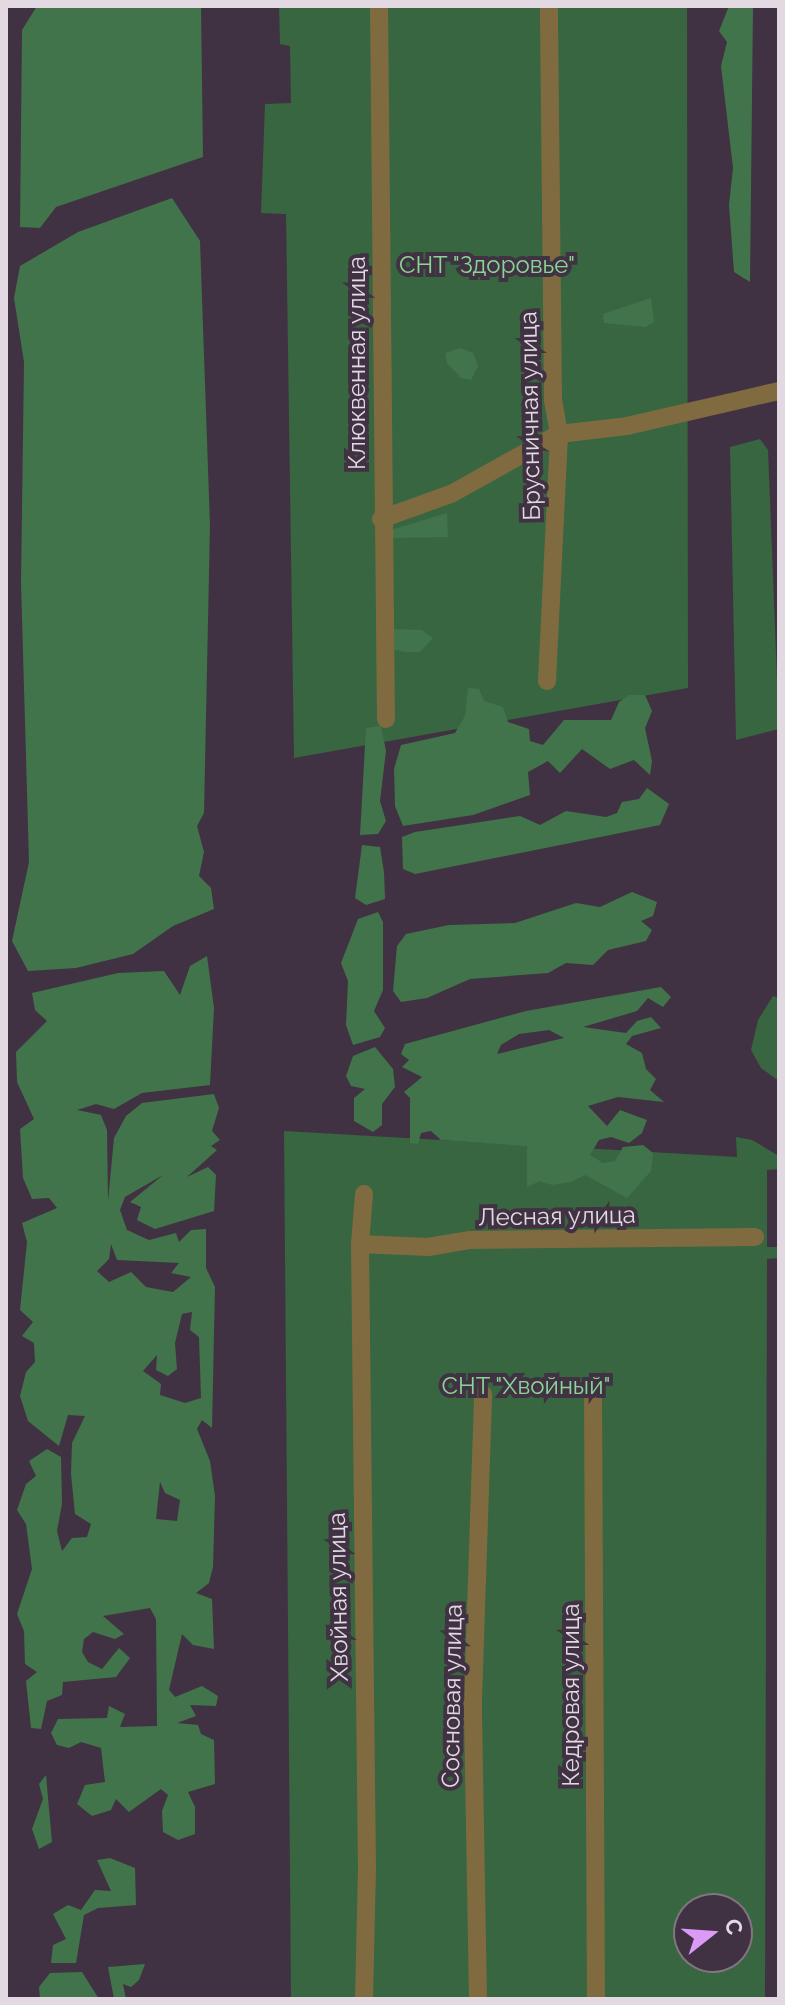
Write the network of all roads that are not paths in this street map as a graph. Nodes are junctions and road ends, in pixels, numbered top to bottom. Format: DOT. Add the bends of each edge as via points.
graph roads {
  1 [pos="379,6"];
  2 [pos="549,6"];
  3 [pos="779,391"];
  4 [pos="559,434"];
  5 [pos="381,519"];
  6 [pos="547,681"];
  7 [pos="386,719"];
  8 [pos="364,1194"];
  9 [pos="755,1237"];
  10 [pos="360,1244"];
  11 [pos="593,1391"];
  12 [pos="483,1394"];
  13 [pos="364,1999"];
  14 [pos="478,1999"];
  15 [pos="596,1999"];
  1 -- 5 [label="street, Клюквенная улица"];
  2 -- 4 [label="street, Брусничная улица" via="552,385"];
  3 -- 4 [label="street" via="641,423"];
  4 -- 5 [label="street" via="451,494"];
  4 -- 6 [label="street, Брусничная улица"];
  5 -- 7 [label="street, Клюквенная улица"];
  8 -- 10 [label="street, Хвойная улица"];
  9 -- 10 [label="street, Лесная улица" via="470,1240 428,1247"];
  10 -- 13 [label="street, Хвойная улица"];
  11 -- 15 [label="street, Кедровая улица"];
  12 -- 14 [label="street, Сосновая улица" via="473,1700"];
}
